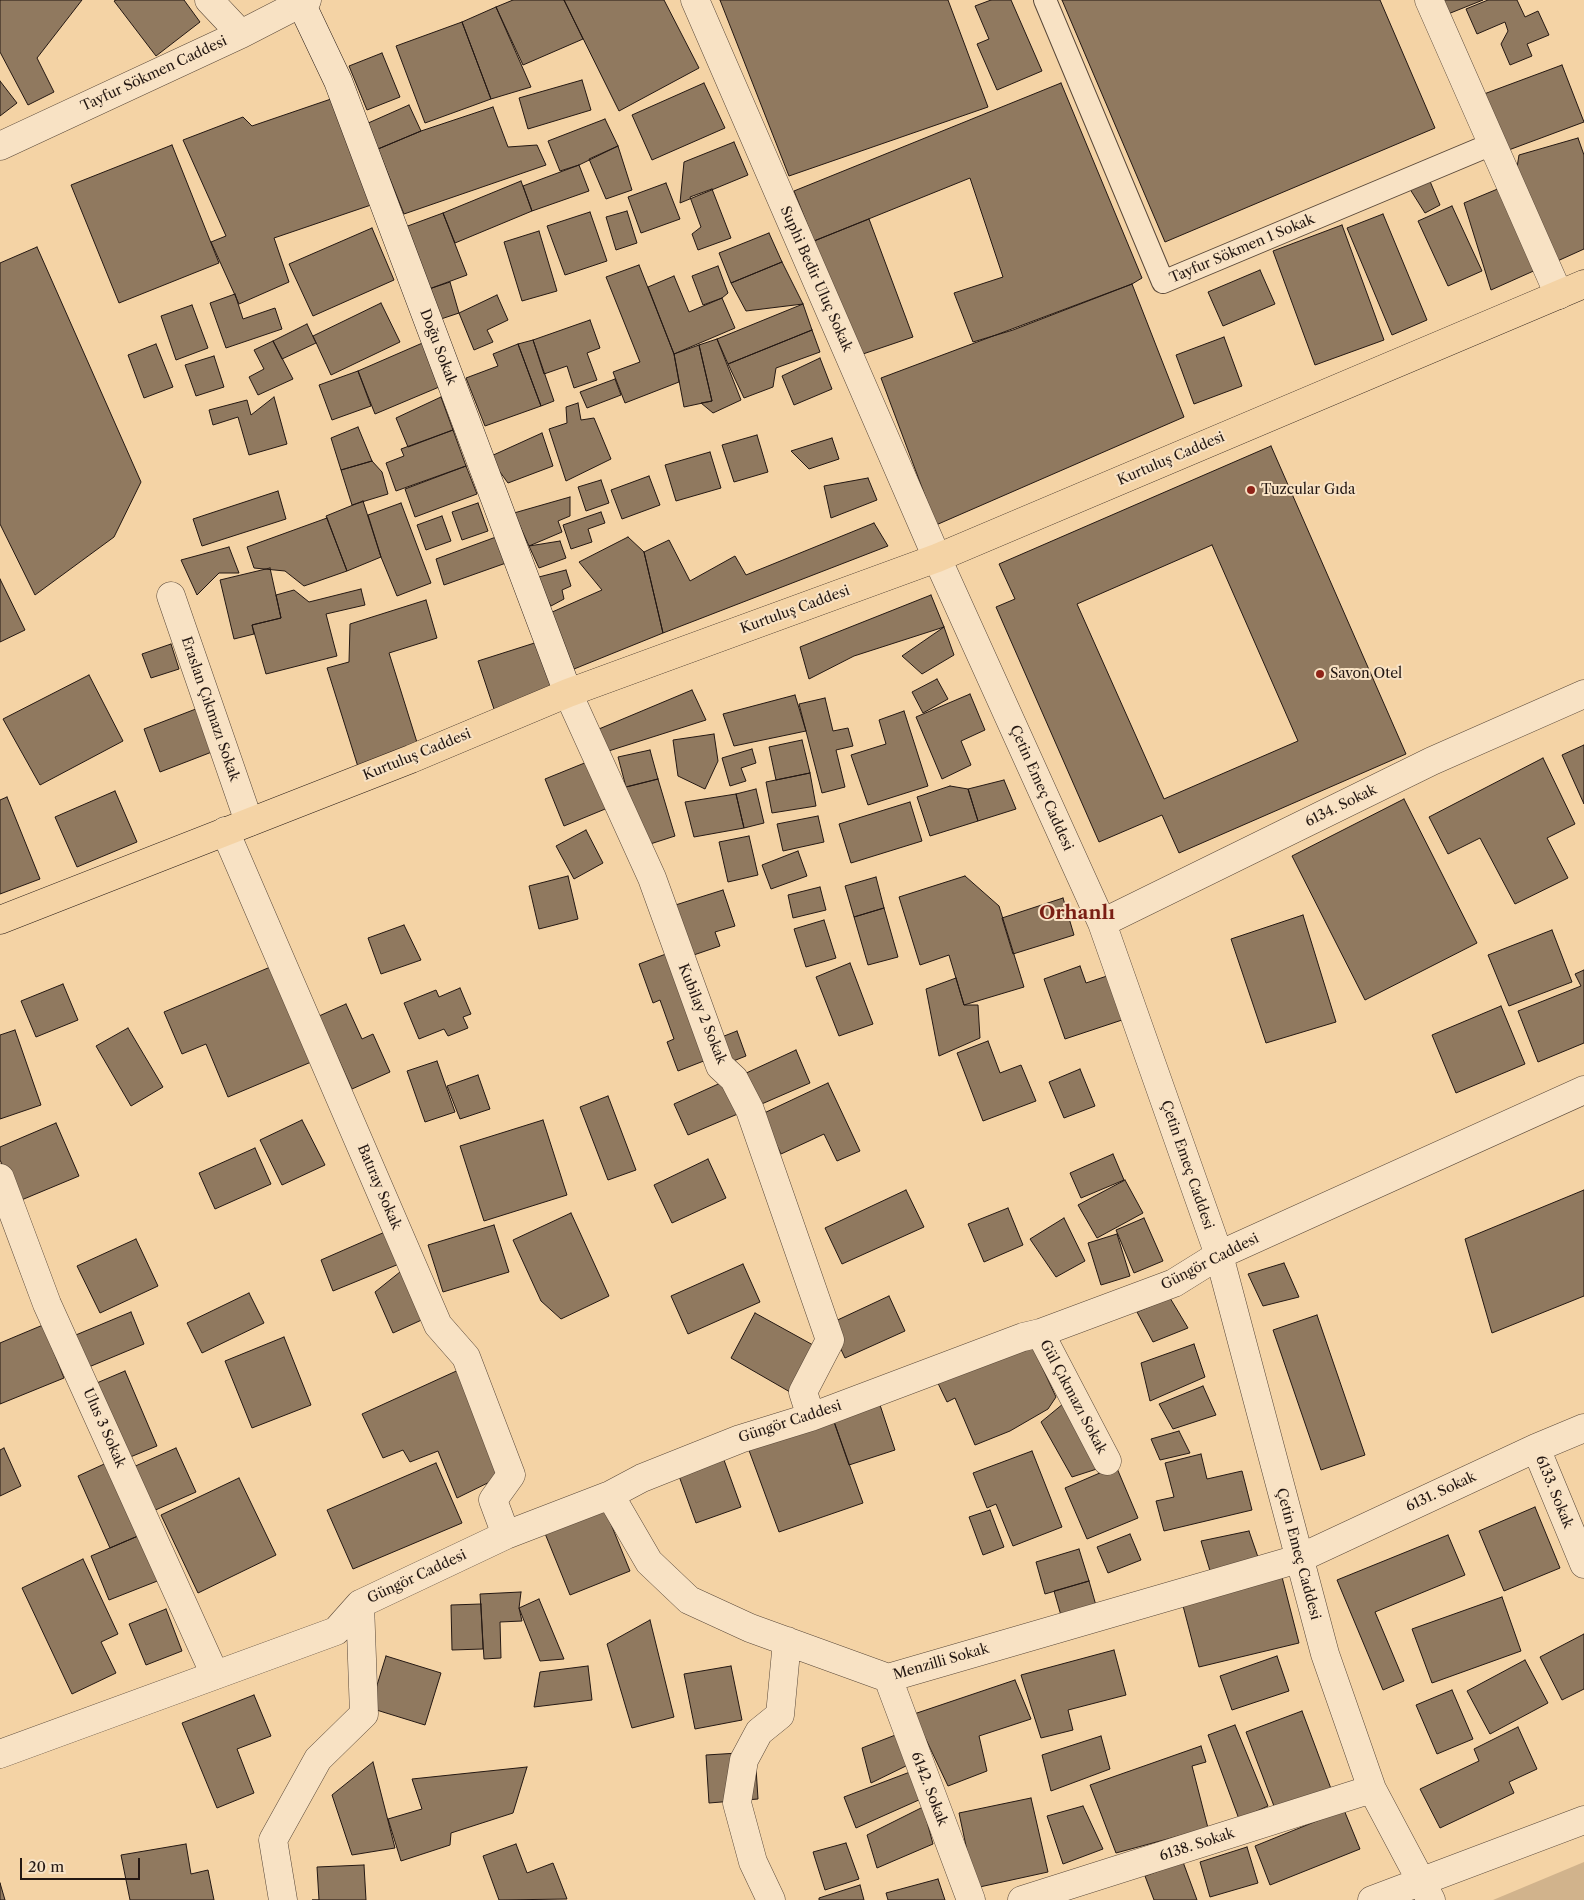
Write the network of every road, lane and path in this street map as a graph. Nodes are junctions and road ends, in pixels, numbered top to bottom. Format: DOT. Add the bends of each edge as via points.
graph roads {
  1 [pos="209,0"];
  2 [pos="695,0"];
  3 [pos="1045,0"];
  4 [pos="1429,0"];
  5 [pos="302,1"];
  6 [pos="240,34"];
  7 [pos="1492,144"];
  8 [pos="0,146"];
  9 [pos="1584,284"];
  10 [pos="1559,295"];
  11 [pos="937,558"];
  12 [pos="171,596"];
  13 [pos="568,693"];
  14 [pos="1584,694"];
  15 [pos="237,827"];
  16 [pos="0,920"];
  17 [pos="1102,923"];
  18 [pos="1584,1090"];
  19 [pos="0,1178"];
  20 [pos="1219,1254"];
  21 [pos="1040,1333"];
  22 [pos="811,1417"];
  23 [pos="1584,1428"];
  24 [pos="1536,1448"];
  25 [pos="1107,1461"];
  26 [pos="610,1495"];
  27 [pos="506,1535"];
  28 [pos="1298,1559"];
  29 [pos="1584,1564"];
  30 [pos="360,1604"];
  31 [pos="787,1641"];
  32 [pos="216,1675"];
  33 [pos="888,1678"];
  34 [pos="0,1754"];
  35 [pos="1372,1789"];
  36 [pos="1584,1820"];
  37 [pos="1426,1891"];
  38 [pos="283,1900"];
  39 [pos="771,1900"];
  40 [pos="971,1900"];
  41 [pos="1022,1900"];
  42 [pos="1372,1900"];
  1 -- 6 [label="street"];
  2 -- 11 [label="street, Suphi Bedir Uluç Sokak"];
  3 -- 7 [label="lane, Tayfur Sökmen 1 Sokak" via="1163,282"];
  4 -- 7 [label="street"];
  5 -- 6 [label="street, Tayfur Sökmen Caddesi"];
  5 -- 13 [label="street, Doğu Sokak" via="338,81"];
  6 -- 8 [label="street, Tayfur Sökmen Caddesi"];
  7 -- 10 [label="street"];
  9 -- 10 [label="main road, Kurtuluş Caddesi"];
  10 -- 11 [label="main road, Kurtuluş Caddesi"];
  11 -- 13 [label="main road, Kurtuluş Caddesi"];
  11 -- 17 [label="street, Çetin Emeç Caddesi"];
  12 -- 15 [label="street, Eraslan Çıkmazı Sokak"];
  13 -- 15 [label="main road, Kurtuluş Caddesi"];
  13 -- 22 [label="street, Kubilay 2 Sokak" via="652,878 720,1066 734,1079 750,1110 830,1340 802,1392"];
  14 -- 17 [label="street, 6134. Sokak" via="1432,761"];
  15 -- 16 [label="main road, Kurtuluş Caddesi"];
  15 -- 27 [label="street, Batıray Sokak" via="438,1325 466,1357 511,1475 493,1500"];
  17 -- 20 [label="street, Çetin Emeç Caddesi"];
  18 -- 20 [label="street, Güngör Caddesi"];
  19 -- 32 [label="street, Ulus 3 Sokak" via="47,1304"];
  20 -- 21 [label="street, Güngör Caddesi" via="1174,1283"];
  20 -- 28 [label="street, Çetin Emeç Caddesi"];
  21 -- 22 [label="street, Güngör Caddesi" via="1023,1336"];
  21 -- 25 [label="street, Gül Çıkmazı Sokak"];
  22 -- 26 [label="street, Güngör Caddesi" via="740,1439 642,1478"];
  23 -- 24 [label="street, 6131. Sokak"];
  24 -- 28 [label="street, 6131. Sokak"];
  24 -- 29 [label="street, 6133. Sokak"];
  26 -- 27 [label="street, Güngör Caddesi"];
  26 -- 31 [label="street, Menzilli Sokak" via="649,1562 689,1600"];
  27 -- 30 [label="street, Güngör Caddesi"];
  28 -- 33 [label="street, Menzilli Sokak"];
  28 -- 35 [label="street, Çetin Emeç Caddesi" via="1325,1654"];
  30 -- 32 [label="street, Güngör Caddesi" via="336,1631"];
  30 -- 38 [label="street" via="364,1714 318,1759 273,1840"];
  31 -- 33 [label="street, Menzilli Sokak"];
  31 -- 39 [label="street" via="780,1715 759,1732 744,1760 737,1803 753,1862"];
  32 -- 34 [label="street, Güngör Caddesi"];
  33 -- 40 [label="street, 6142. Sokak"];
  35 -- 37 [label="street, Çetin Emeç Caddesi"];
  35 -- 41 [label="street, 6138. Sokak"];
  36 -- 37 [label="street"];
  37 -- 42 [label="street"];
}
